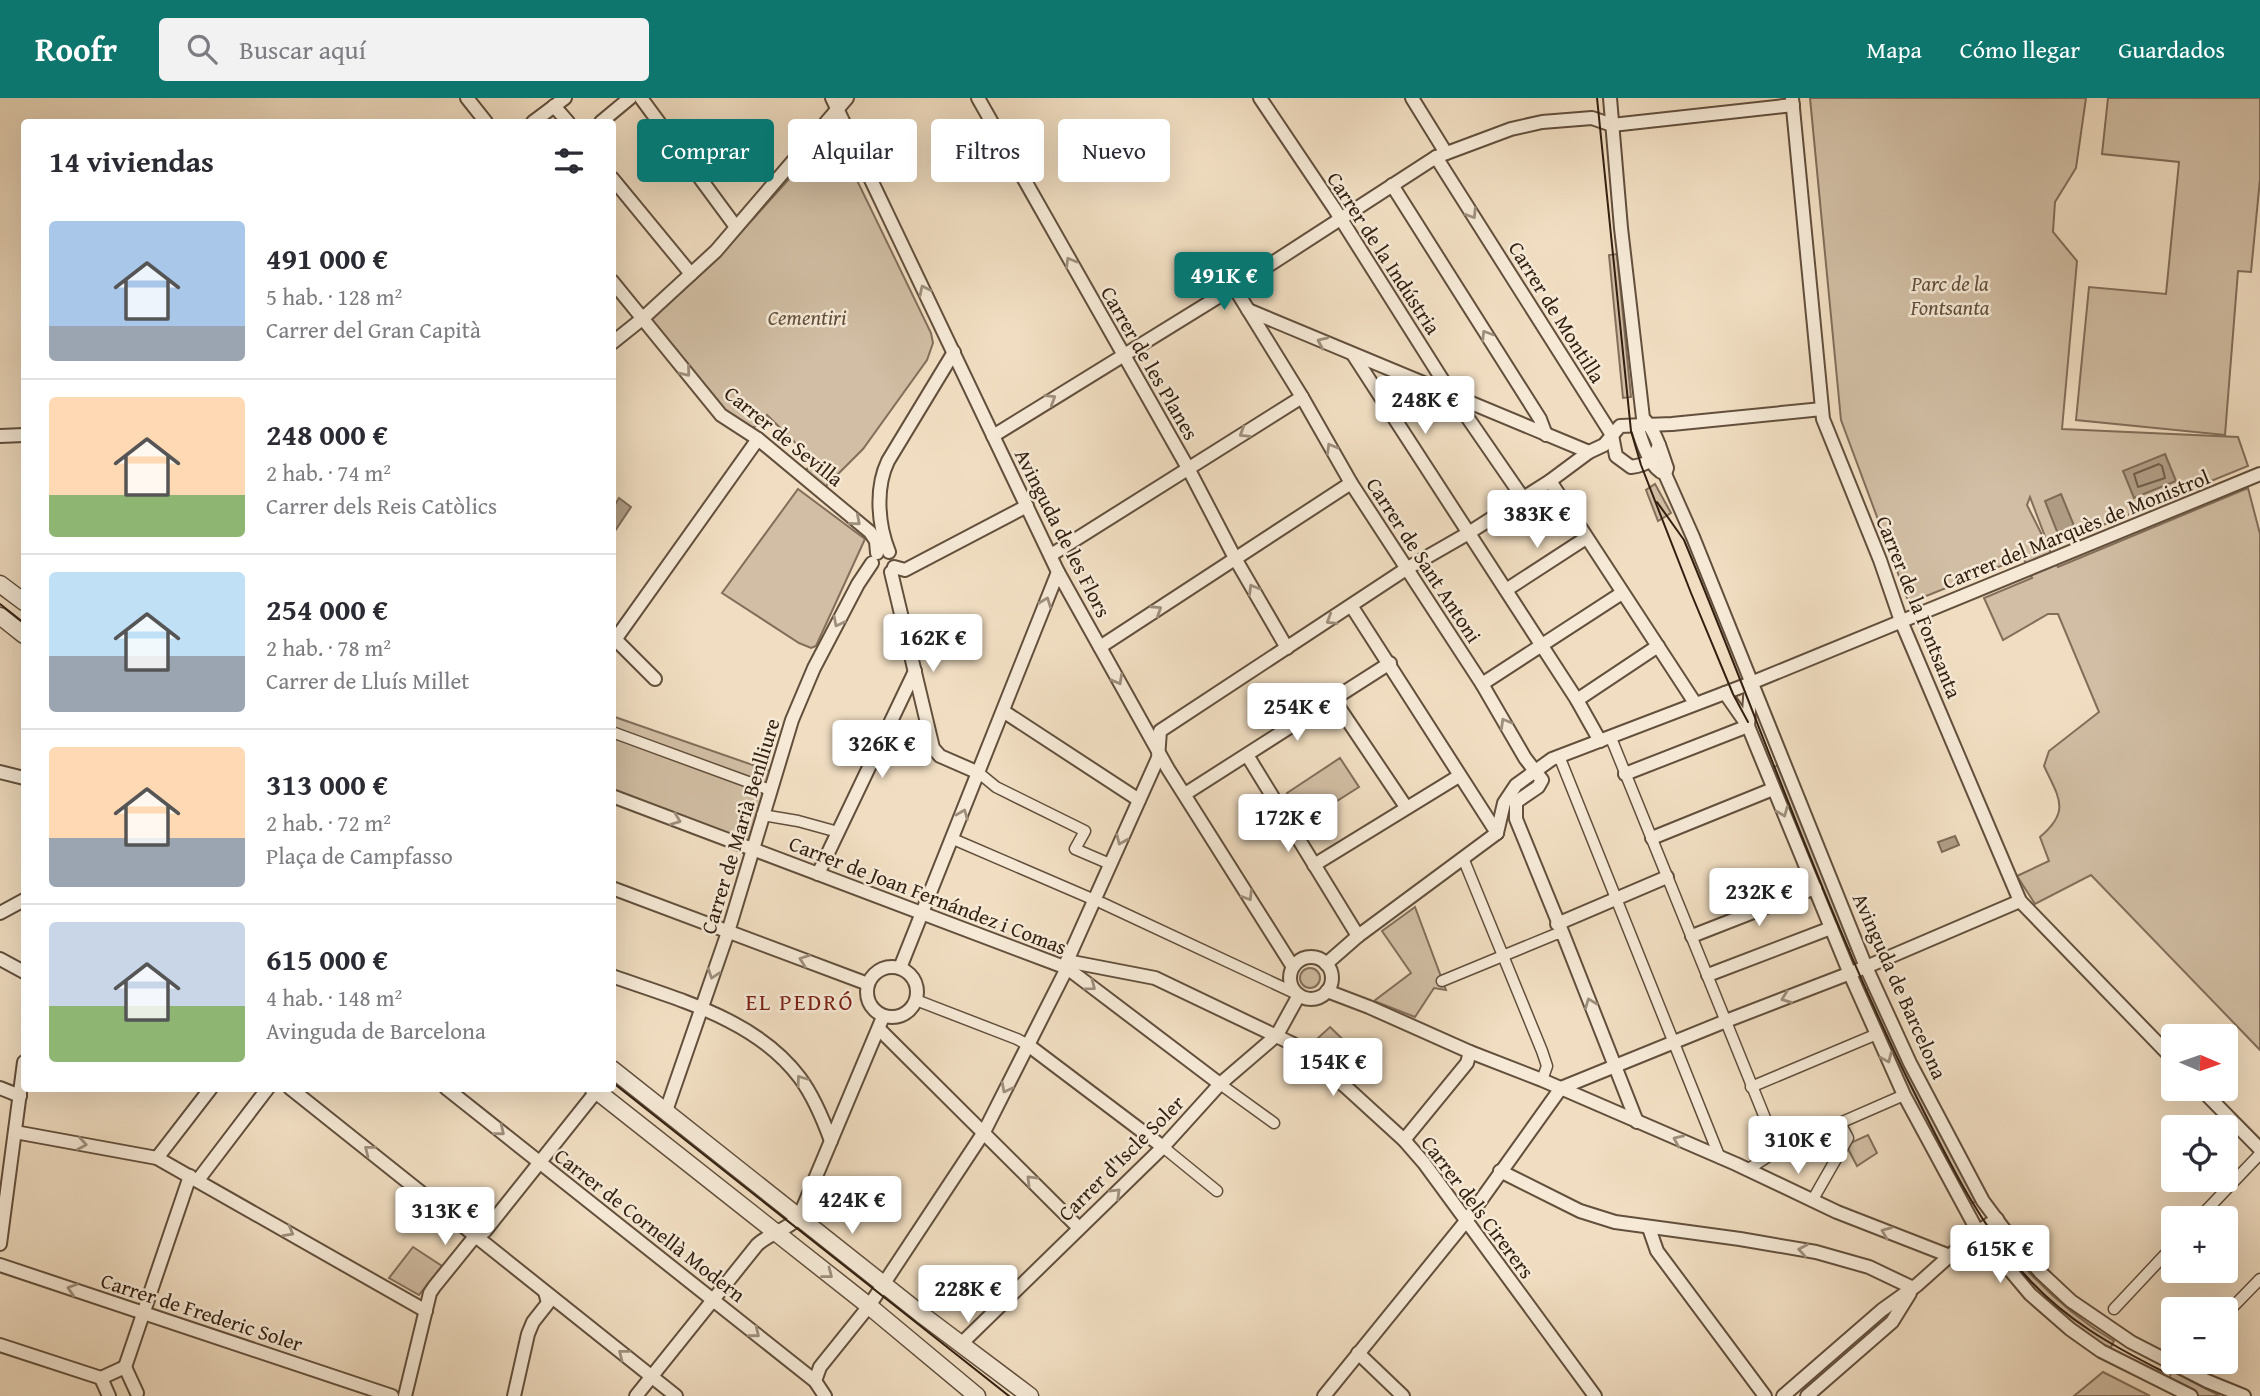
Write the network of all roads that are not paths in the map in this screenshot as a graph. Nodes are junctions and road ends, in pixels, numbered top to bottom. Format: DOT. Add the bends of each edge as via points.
graph roads {
  1 [pos="467,98"];
  2 [pos="630,98"];
  3 [pos="641,98"];
  4 [pos="847,98"];
  5 [pos="978,98"];
  6 [pos="1260,98"];
  7 [pos="1412,98"];
  8 [pos="1610,98"];
  9 [pos="1793,101"];
  10 [pos="559,102"];
  11 [pos="835,104"];
  12 [pos="484,119"];
  13 [pos="537,119"];
  14 [pos="567,119"];
  15 [pos="605,119"];
  16 [pos="1612,125"];
  17 [pos="1441,155"];
  18 [pos="616,183"];
  19 [pos="1392,185"];
  20 [pos="1339,218"];
  21 [pos="736,227"];
  22 [pos="691,274"];
  23 [pos="616,286"];
  24 [pos="1234,287"];
  25 [pos="1248,310"];
  26 [pos="642,319"];
  27 [pos="616,340"];
  28 [pos="954,352"];
  29 [pos="1122,354"];
  30 [pos="1354,356"];
  31 [pos="1452,395"];
  32 [pos="1302,397"];
  33 [pos="1822,409"];
  34 [pos="1644,423"];
  35 [pos="21,435"];
  36 [pos="1546,435"];
  37 [pos="1612,435"];
  38 [pos="0,436"];
  39 [pos="993,436"];
  40 [pos="758,439"];
  41 [pos="1659,445"];
  42 [pos="1589,452"];
  43 [pos="1651,460"];
  44 [pos="1188,468"];
  45 [pos="1665,474"];
  46 [pos="2260,474"];
  47 [pos="1550,481"];
  48 [pos="1351,483"];
  49 [pos="1522,498"];
  50 [pos="1027,506"];
  51 [pos="1467,534"];
  52 [pos="1586,538"];
  53 [pos="1051,555"];
  54 [pos="879,556"];
  55 [pos="1236,560"];
  56 [pos="1406,569"];
  57 [pos="892,570"];
  58 [pos="1058,572"];
  59 [pos="0,584"];
  60 [pos="1506,590"];
  61 [pos="1622,593"];
  62 [pos="21,600"];
  63 [pos="1352,607"];
  64 [pos="0,616"];
  65 [pos="1901,621"];
  66 [pos="21,633"];
  67 [pos="616,639"];
  68 [pos="616,644"];
  69 [pos="1540,645"];
  70 [pos="1658,646"];
  71 [pos="1100,647"];
  72 [pos="1287,648"];
  73 [pos="1390,663"];
  74 [pos="915,671"];
  75 [pos="655,678"];
  76 [pos="1751,683"];
  77 [pos="1482,684"];
  78 [pos="1725,693"];
  79 [pos="1334,700"];
  80 [pos="1577,700"];
  81 [pos="1695,703"];
  82 [pos="1003,711"];
  83 [pos="1748,726"];
  84 [pos="616,733"];
  85 [pos="1605,739"];
  86 [pos="1157,748"];
  87 [pos="1247,755"];
  88 [pos="1559,756"];
  89 [pos="0,772"];
  90 [pos="979,773"];
  91 [pos="1625,774"];
  92 [pos="1539,775"];
  93 [pos="1459,776"];
  94 [pos="21,777"];
  95 [pos="1773,789"];
  96 [pos="770,790"];
  97 [pos="1185,794"];
  98 [pos="616,797"];
  99 [pos="1139,800"];
  100 [pos="1406,807"];
  101 [pos="762,815"];
  102 [pos="838,832"];
  103 [pos="1497,833"];
  104 [pos="1652,838"];
  105 [pos="953,839"];
  106 [pos="752,848"];
  107 [pos="1464,858"];
  108 [pos="1110,864"];
  109 [pos="1314,865"];
  110 [pos="818,874"];
  111 [pos="1667,877"];
  112 [pos="1815,888"];
  113 [pos="616,890"];
  114 [pos="1090,898"];
  115 [pos="1616,898"];
  116 [pos="2021,901"];
  117 [pos="21,902"];
  118 [pos="1102,903"];
  119 [pos="0,913"];
  120 [pos="922,914"];
  121 [pos="1831,928"];
  122 [pos="1560,929"];
  123 [pos="728,932"];
  124 [pos="1358,936"];
  125 [pos="1692,936"];
  126 [pos="1503,956"];
  127 [pos="0,959"];
  128 [pos="1067,964"];
  129 [pos="1326,964"];
  130 [pos="1293,967"];
  131 [pos="1866,967"];
  132 [pos="900,968"];
  133 [pos="21,970"];
  134 [pos="1850,974"];
  135 [pos="1708,975"];
  136 [pos="616,977"];
  137 [pos="1442,981"];
  138 [pos="868,984"];
  139 [pos="1327,991"];
  140 [pos="1299,995"];
  141 [pos="916,1000"];
  142 [pos="701,1009"];
  143 [pos="1726,1021"];
  144 [pos="881,1023"];
  145 [pos="1877,1034"];
  146 [pos="1278,1035"];
  147 [pos="1673,1042"];
  148 [pos="1028,1045"];
  149 [pos="2161,1046"];
  150 [pos="1469,1052"];
  151 [pos="1614,1066"];
  152 [pos="616,1072"];
  153 [pos="616,1080"];
  154 [pos="1542,1080"];
  155 [pos="631,1084"];
  156 [pos="1220,1084"];
  157 [pos="1751,1087"];
  158 [pos="0,1088"];
  159 [pos="21,1088"];
  160 [pos="1561,1088"];
  161 [pos="208,1092"];
  162 [pos="265,1092"];
  163 [pos="295,1092"];
  164 [pos="451,1092"];
  165 [pos="594,1092"];
  166 [pos="600,1092"];
  167 [pos="1903,1095"];
  168 [pos="20,1096"];
  169 [pos="2212,1101"];
  170 [pos="666,1111"];
  171 [pos="1636,1122"];
  172 [pos="1840,1123"];
  173 [pos="1274,1124"];
  174 [pos="15,1132"];
  175 [pos="984,1132"];
  176 [pos="1404,1140"];
  177 [pos="831,1141"];
  178 [pos="1163,1147"];
  179 [pos="1777,1150"];
  180 [pos="2260,1152"];
  181 [pos="158,1158"];
  182 [pos="1720,1158"];
  183 [pos="538,1162"];
  184 [pos="1747,1170"];
  185 [pos="1500,1171"];
  186 [pos="194,1178"];
  187 [pos="1217,1191"];
  188 [pos="1812,1201"];
  189 [pos="2210,1206"];
  190 [pos="799,1217"];
  191 [pos="1997,1219"];
  192 [pos="1466,1221"];
  193 [pos="1079,1228"];
  194 [pos="1649,1228"];
  195 [pos="775,1231"];
  196 [pos="1978,1231"];
  197 [pos="478,1236"];
  198 [pos="0,1244"];
  199 [pos="1950,1256"];
  200 [pos="2161,1259"];
  201 [pos="0,1265"];
  202 [pos="2260,1279"];
  203 [pos="882,1283"];
  204 [pos="1913,1288"];
  205 [pos="545,1292"];
  206 [pos="713,1299"];
  207 [pos="2238,1302"];
  208 [pos="869,1306"];
  209 [pos="2114,1309"];
  210 [pos="426,1311"];
  211 [pos="143,1313"];
  212 [pos="962,1343"];
  213 [pos="0,1345"];
  214 [pos="1358,1353"];
  215 [pos="125,1367"];
  216 [pos="651,1376"];
  217 [pos="101,1378"];
  218 [pos="816,1381"];
  219 [pos="2207,1381"];
  220 [pos="139,1395"];
  221 [pos="109,1396"];
  222 [pos="393,1396"];
  223 [pos="405,1396"];
  224 [pos="514,1396"];
  225 [pos="636,1396"];
  226 [pos="676,1396"];
  227 [pos="825,1396"];
  228 [pos="977,1396"];
  229 [pos="1030,1396"];
  230 [pos="1324,1396"];
  231 [pos="1403,1396"];
  232 [pos="1595,1396"];
  233 [pos="1765,1396"];
  234 [pos="1783,1396"];
  235 [pos="1807,1396"];
  236 [pos="2191,1396"];
  237 [pos="2225,1396"];
  238 [pos="2244,1396"];
  1 -- 12 [label="street"];
  2 -- 15 [label="street"];
  3 -- 21 [label="street"];
  4 -- 11 [label="street"];
  29 -- 5 [label="street, Carrer de les Planes, one-way"];
  6 -- 20 [label="street, Carrer de la Indústria"];
  7 -- 17 [label="street, Carrer de Montilla"];
  8 -- 16 [label="street, Avinguda de Barcelona"];
  9 -- 16 [label="street"];
  9 -- 33 [label="street, Carrer de la Fontsanta"];
  10 -- 13 [label="street"];
  10 -- 14 [label="street"];
  11 -- 21 [label="street"];
  28 -- 11 [label="street, Avinguda de les Flors, one-way"];
  16 -- 17 [label="street" via="1592,118 1542,122"];
  16 -- 34 [label="street, Avinguda de Barcelona"];
  17 -- 19 [label="street"];
  17 -- 37 [label="street, Carrer de Montilla, one-way"];
  18 -- 22 [label="street"];
  19 -- 20 [label="street"];
  36 -- 19 [label="street, one-way"];
  20 -- 24 [label="street"];
  20 -- 31 [label="street, Carrer de la Indústria"];
  21 -- 22 [label="street"];
  22 -- 26 [label="street"];
  23 -- 26 [label="street, Carrer de Sevilla"];
  24 -- 25 [label="street, Carrer de Sant Antoni"];
  24 -- 29 [label="street"];
  30 -- 25 [label="street, one-way"];
  25 -- 32 [label="street, Carrer de Sant Antoni"];
  26 -- 27 [label="street"];
  26 -- 40 [label="street, Carrer de Sevilla, one-way" via="721,415"];
  28 -- 39 [label="street, Avinguda de les Flors"];
  28 -- 54 [label="street" via="881,477"];
  39 -- 29 [label="street, one-way"];
  29 -- 44 [label="street, Carrer de les Planes"];
  30 -- 31 [label="street"];
  30 -- 51 [label="street"];
  31 -- 36 [label="street"];
  31 -- 49 [label="street, Carrer de la Indústria"];
  32 -- 44 [label="street, one-way"];
  48 -- 32 [label="street, Carrer de Sant Antoni, one-way"];
  33 -- 34 [label="street"];
  33 -- 65 [label="street, Carrer de la Fontsanta"];
  34 -- 37 [label="street" via="1620,426"];
  34 -- 41 [label="street, Avinguda de Barcelona"];
  34 -- 43 [label="street, Avinguda de Barcelona"];
  35 -- 38 [label="street"];
  36 -- 42 [label="street"];
  37 -- 42 [label="street"];
  37 -- 43 [label="street, Carrer de Montilla" via="1614,451 1623,462 1631,467"];
  39 -- 50 [label="street, Avinguda de les Flors"];
  40 -- 54 [label="street, Carrer de Sevilla, one-way" via="870,533"];
  40 -- 67 [label="street"];
  41 -- 43 [label="street"];
  41 -- 45 [label="street, Avinguda de Barcelona"];
  42 -- 47 [label="street"];
  43 -- 45 [label="street, Avinguda de Barcelona"];
  44 -- 53 [label="street"];
  44 -- 55 [label="street, Carrer de les Planes"];
  45 -- 76 [label="street, Avinguda de Barcelona"];
  46 -- 65 [label="street, Carrer del Marquès de Monistrol"];
  47 -- 49 [label="street"];
  47 -- 52 [label="street"];
  48 -- 55 [label="street"];
  48 -- 56 [label="street, Carrer de Sant Antoni"];
  49 -- 51 [label="street"];
  50 -- 53 [label="street, Avinguda de les Flors"];
  50 -- 57 [label="street" via="905,570"];
  51 -- 56 [label="street"];
  51 -- 60 [label="street"];
  52 -- 60 [label="street"];
  52 -- 61 [label="street"];
  53 -- 58 [label="street, Avinguda de les Flors"];
  54 -- 57 [label="street" via="895,561"];
  54 -- 57 [label="street" via="879,573"];
  54 -- 96 [label="street, Carrer de Marià Benlliure, one-way" via="858,584 814,668"];
  71 -- 55 [label="street, one-way"];
  72 -- 55 [label="street, Carrer de les Planes, one-way"];
  56 -- 63 [label="street"];
  56 -- 77 [label="street, Carrer de Sant Antoni"];
  57 -- 74 [label="street"];
  58 -- 71 [label="street, Avinguda de les Flors"];
  82 -- 58 [label="street, one-way"];
  59 -- 62 [label="street"];
  60 -- 69 [label="street"];
  61 -- 69 [label="street"];
  61 -- 70 [label="street"];
  63 -- 72 [label="street, one-way"];
  63 -- 73 [label="street"];
  64 -- 66 [label="street"];
  65 -- 76 [label="street, Carrer del Marquès de Monistrol"];
  65 -- 116 [label="street, Carrer de la Fontsanta"];
  68 -- 75 [label="street"];
  69 -- 77 [label="street"];
  69 -- 80 [label="street"];
  70 -- 80 [label="street"];
  70 -- 81 [label="street"];
  71 -- 86 [label="street, Avinguda de les Flors, one-way"];
  72 -- 86 [label="street" via="1160,732"];
  73 -- 79 [label="street"];
  73 -- 93 [label="street"];
  74 -- 90 [label="street" via="936,753"];
  74 -- 102 [label="street"];
  76 -- 78 [label="street, Carrer del Marquès de Monistrol"];
  76 -- 83 [label="street"];
  76 -- 131 [label="street, Avinguda de Barcelona"];
  92 -- 77 [label="street, Carrer de Sant Antoni, one-way"];
  78 -- 81 [label="street, Carrer del Marquès de Monistrol"];
  78 -- 83 [label="street, Avinguda de Barcelona"];
  79 -- 87 [label="street"];
  79 -- 100 [label="street"];
  80 -- 85 [label="street"];
  81 -- 85 [label="street, Carrer del Marquès de Monistrol"];
  82 -- 90 [label="street"];
  82 -- 99 [label="street"];
  83 -- 91 [label="street"];
  83 -- 95 [label="street, Avinguda de Barcelona"];
  84 -- 96 [label="street"];
  85 -- 88 [label="street, Carrer del Marquès de Monistrol"];
  85 -- 91 [label="street"];
  86 -- 97 [label="street, Avinguda de les Flors"];
  86 -- 99 [label="street" via="1158,758"];
  87 -- 97 [label="street"];
  87 -- 109 [label="street"];
  88 -- 92 [label="street, Carrer del Marquès de Monistrol" via="1547,761"];
  88 -- 115 [label="street"];
  89 -- 94 [label="street"];
  105 -- 90 [label="street, one-way"];
  90 -- 108 [label="street" via="996,787 1085,831 1075,849"];
  91 -- 104 [label="street"];
  92 -- 103 [label="street" via="1516,785 1504,803"];
  92 -- 122 [label="street" via="1538,787 1516,802 1516,819"];
  93 -- 100 [label="street"];
  93 -- 103 [label="street"];
  95 -- 104 [label="street"];
  95 -- 112 [label="street, Avinguda de Barcelona, one-way"];
  96 -- 101 [label="street, Carrer de Marià Benlliure"];
  97 -- 130 [label="street, Avinguda de les Flors, one-way"];
  98 -- 106 [label="street, Carrer de Joan Fernández i Comas, one-way"];
  99 -- 108 [label="street, one-way"];
  100 -- 109 [label="street"];
  101 -- 102 [label="street"];
  101 -- 106 [label="street, Carrer de Marià Benlliure"];
  102 -- 110 [label="street"];
  103 -- 107 [label="street"];
  104 -- 111 [label="street"];
  105 -- 114 [label="street"];
  105 -- 120 [label="street"];
  106 -- 110 [label="street, Carrer de Joan Fernández i Comas"];
  106 -- 123 [label="street, Carrer de Marià Benlliure"];
  107 -- 124 [label="street"];
  107 -- 126 [label="street"];
  108 -- 128 [label="street"];
  109 -- 124 [label="street"];
  110 -- 120 [label="street, Carrer de Joan Fernández i Comas"];
  111 -- 115 [label="street"];
  111 -- 125 [label="street"];
  112 -- 121 [label="street, Avinguda de Barcelona"];
  112 -- 125 [label="street"];
  113 -- 123 [label="street"];
  115 -- 122 [label="street"];
  115 -- 147 [label="street"];
  116 -- 131 [label="street"];
  116 -- 149 [label="street, Carrer de la Fontsanta"];
  117 -- 119 [label="street"];
  118 -- 140 [label="street"];
  120 -- 128 [label="street, Carrer de Joan Fernández i Comas"];
  120 -- 132 [label="street"];
  121 -- 134 [label="street, Avinguda de Barcelona"];
  121 -- 135 [label="street"];
  122 -- 126 [label="street"];
  151 -- 122 [label="street, one-way"];
  138 -- 123 [label="street, one-way"];
  123 -- 142 [label="street, Carrer de Marià Benlliure, one-way"];
  124 -- 129 [label="street"];
  125 -- 135 [label="street"];
  126 -- 137 [label="street"];
  126 -- 154 [label="street" via="1547,1066"];
  127 -- 133 [label="street"];
  128 -- 146 [label="street, Carrer dels Cirerers" via="1155,978"];
  128 -- 148 [label="street"];
  128 -- 156 [label="street, Carrer de Joan Fernández i Comas, one-way"];
  129 -- 130 [label="street" via="1311,957"];
  129 -- 139 [label="street" via="1331,978"];
  130 -- 140 [label="street" via="1291,984"];
  131 -- 134 [label="street"];
  131 -- 191 [label="street, Avinguda de Barcelona" via="1916,1075"];
  132 -- 138 [label="street" via="879,970"];
  132 -- 141 [label="street" via="916,983"];
  134 -- 143 [label="street, one-way"];
  134 -- 145 [label="street, Avinguda de Barcelona"];
  135 -- 143 [label="street"];
  136 -- 142 [label="street"];
  138 -- 144 [label="street" via="868,1001"];
  139 -- 140 [label="street" via="1313,999"];
  139 -- 150 [label="street"];
  140 -- 146 [label="street, Carrer d'Iscle Soler"];
  141 -- 144 [label="street" via="904,1015"];
  141 -- 148 [label="street"];
  142 -- 170 [label="street, Carrer de Marià Benlliure"];
  177 -- 142 [label="street, one-way" via="800,1078 779,1055 746,1030"];
  143 -- 147 [label="street"];
  143 -- 157 [label="street"];
  144 -- 175 [label="street"];
  144 -- 177 [label="street"];
  145 -- 157 [label="street"];
  145 -- 167 [label="street, Avinguda de Barcelona, one-way"];
  146 -- 156 [label="street, Carrer d'Iscle Soler"];
  146 -- 176 [label="street, Carrer dels Cirerers" via="1346,1087"];
  147 -- 151 [label="street"];
  147 -- 182 [label="street"];
  148 -- 175 [label="street, one-way"];
  148 -- 178 [label="street"];
  150 -- 154 [label="street"];
  150 -- 176 [label="street" via="1467,1063"];
  151 -- 160 [label="street"];
  151 -- 171 [label="street"];
  152 -- 155 [label="street"];
  153 -- 155 [label="street"];
  154 -- 160 [label="street"];
  155 -- 170 [label="street"];
  156 -- 173 [label="street, Carrer de Joan Fernández i Comas"];
  156 -- 178 [label="street, Carrer d'Iscle Soler"];
  157 -- 179 [label="street"];
  158 -- 168 [label="street"];
  159 -- 168 [label="street"];
  160 -- 171 [label="street"];
  160 -- 185 [label="street"];
  161 -- 181 [label="street"];
  162 -- 186 [label="street"];
  197 -- 163 [label="street, one-way"];
  164 -- 183 [label="street, Carrer de Cornellà Modern, one-way"];
  165 -- 183 [label="street"];
  166 -- 195 [label="street"];
  167 -- 172 [label="street"];
  167 -- 196 [label="street, Avinguda de Barcelona"];
  168 -- 174 [label="street"];
  169 -- 180 [label="street"];
  170 -- 190 [label="street"];
  182 -- 171 [label="street, one-way"];
  172 -- 179 [label="street"];
  172 -- 188 [label="street" via="1848,1138"];
  174 -- 181 [label="street, one-way"];
  174 -- 198 [label="street"];
  193 -- 175 [label="street, one-way"];
  175 -- 203 [label="street"];
  176 -- 192 [label="street, Carrer dels Cirerers"];
  177 -- 190 [label="street"];
  178 -- 187 [label="street"];
  193 -- 178 [label="street, Carrer d'Iscle Soler, one-way"];
  179 -- 184 [label="street"];
  180 -- 189 [label="street"];
  181 -- 186 [label="street"];
  182 -- 184 [label="street"];
  183 -- 197 [label="street"];
  183 -- 206 [label="street, Carrer de Cornellà Modern"];
  184 -- 188 [label="street"];
  185 -- 192 [label="street"];
  185 -- 194 [label="street" via="1580,1211"];
  186 -- 210 [label="street, one-way"];
  186 -- 211 [label="street"];
  199 -- 188 [label="street, one-way"];
  190 -- 195 [label="street"];
  190 -- 203 [label="street"];
  191 -- 196 [label="street"];
  191 -- 219 [label="street, Avinguda de Barcelona" via="2040,1272 2071,1301 2132,1342"];
  192 -- 214 [label="street"];
  192 -- 232 [label="street, Carrer dels Cirerers"];
  193 -- 212 [label="street, Carrer d'Iscle Soler"];
  204 -- 194 [label="street, one-way" via="1869,1267 1816,1252"];
  194 -- 233 [label="street" via="1657,1251"];
  195 -- 206 [label="street" via="757,1245"];
  195 -- 208 [label="street, one-way"];
  196 -- 199 [label="street"];
  196 -- 236 [label="street, Avinguda de Barcelona" via="2030,1294 2070,1329 2101,1351"];
  197 -- 205 [label="street"];
  197 -- 210 [label="street" via="434,1287"];
  199 -- 204 [label="street"];
  200 -- 209 [label="street"];
  211 -- 201 [label="street, Carrer de Frederic Soler, one-way"];
  202 -- 207 [label="street"];
  203 -- 208 [label="street"];
  203 -- 212 [label="street"];
  204 -- 234 [label="street"];
  204 -- 235 [label="street" via="1892,1322"];
  216 -- 205 [label="street, one-way"];
  205 -- 224 [label="street" via="548,1303 526,1340"];
  206 -- 216 [label="street"];
  206 -- 218 [label="street, Carrer de Cornellà Modern, one-way"];
  208 -- 218 [label="street" via="820,1367"];
  208 -- 228 [label="street"];
  210 -- 223 [label="street"];
  211 -- 215 [label="street"];
  211 -- 222 [label="street, Carrer de Frederic Soler"];
  212 -- 229 [label="street"];
  213 -- 217 [label="street"];
  214 -- 230 [label="street"];
  214 -- 231 [label="street"];
  215 -- 217 [label="street"];
  215 -- 220 [label="street"];
  216 -- 225 [label="street"];
  216 -- 226 [label="street"];
  217 -- 221 [label="street"];
  218 -- 227 [label="street, Carrer de Cornellà Modern"];
  219 -- 237 [label="street"];
  219 -- 238 [label="street"];
}
